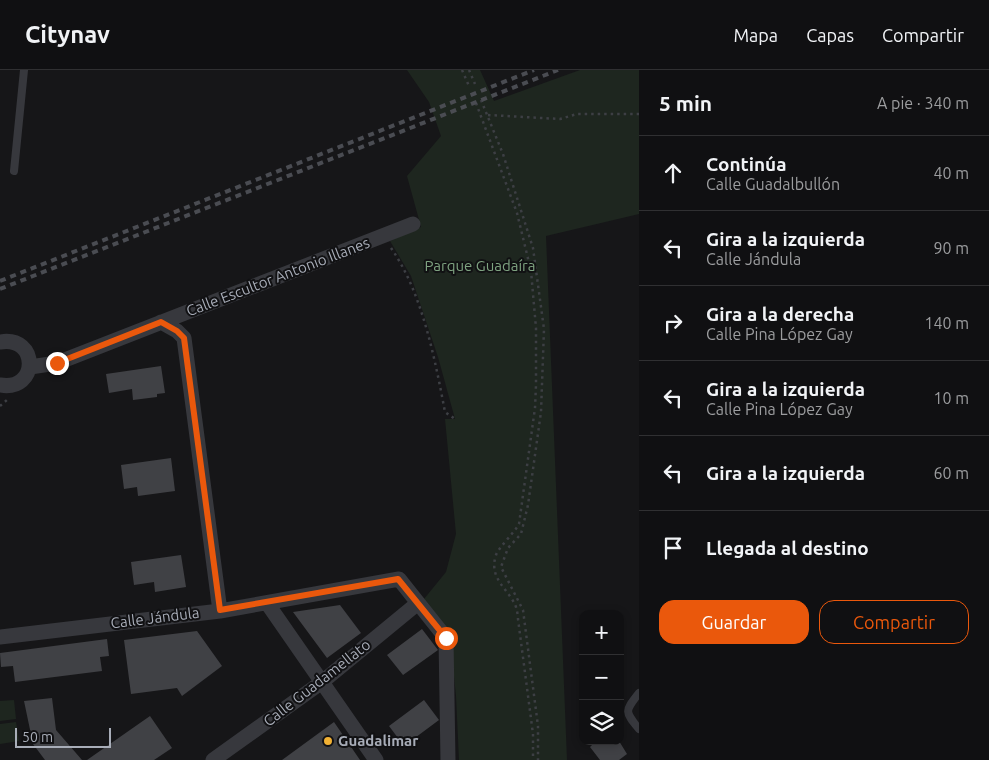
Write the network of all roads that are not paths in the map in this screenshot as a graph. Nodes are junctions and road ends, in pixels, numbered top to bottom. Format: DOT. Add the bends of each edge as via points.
graph roads {
  1 [pos="24,70"];
  2 [pos="14,171"];
  3 [pos="413,224"];
  4 [pos="161,322"];
  5 [pos="0,342"];
  6 [pos="30,367"];
  7 [pos="6,391"];
  8 [pos="267,603"];
  9 [pos="418,603"];
  10 [pos="220,610"];
  11 [pos="0,637"];
  12 [pos="322,682"];
  13 [pos="639,693"];
  14 [pos="639,728"];
  15 [pos="213,760"];
  16 [pos="376,760"];
  17 [pos="448,760"];
  1 -- 2 [label="lane"];
  3 -- 4 [label="street, Calle Escultor Antonio Illanes"];
  4 -- 6 [label="street, Calle Escultor Antonio Illanes" via="57,363"];
  4 -- 10 [label="street" via="184,338"];
  5 -- 6 [label="street" via="8,340 22,346 27,352"];
  6 -- 7 [label="street" via="22,380"];
  8 -- 9 [label="street, Calle Jándula" via="398,579"];
  8 -- 10 [label="street, Calle Jándula"];
  8 -- 12 [label="street"];
  9 -- 12 [label="street, Calle Guadamellato"];
  9 -- 17 [label="street" via="446,638"];
  10 -- 11 [label="street, Calle Jándula"];
  12 -- 15 [label="street, Calle Guadamellato"];
  12 -- 16 [label="street"];
  13 -- 14 [label="lane" via="627,711"];
}
